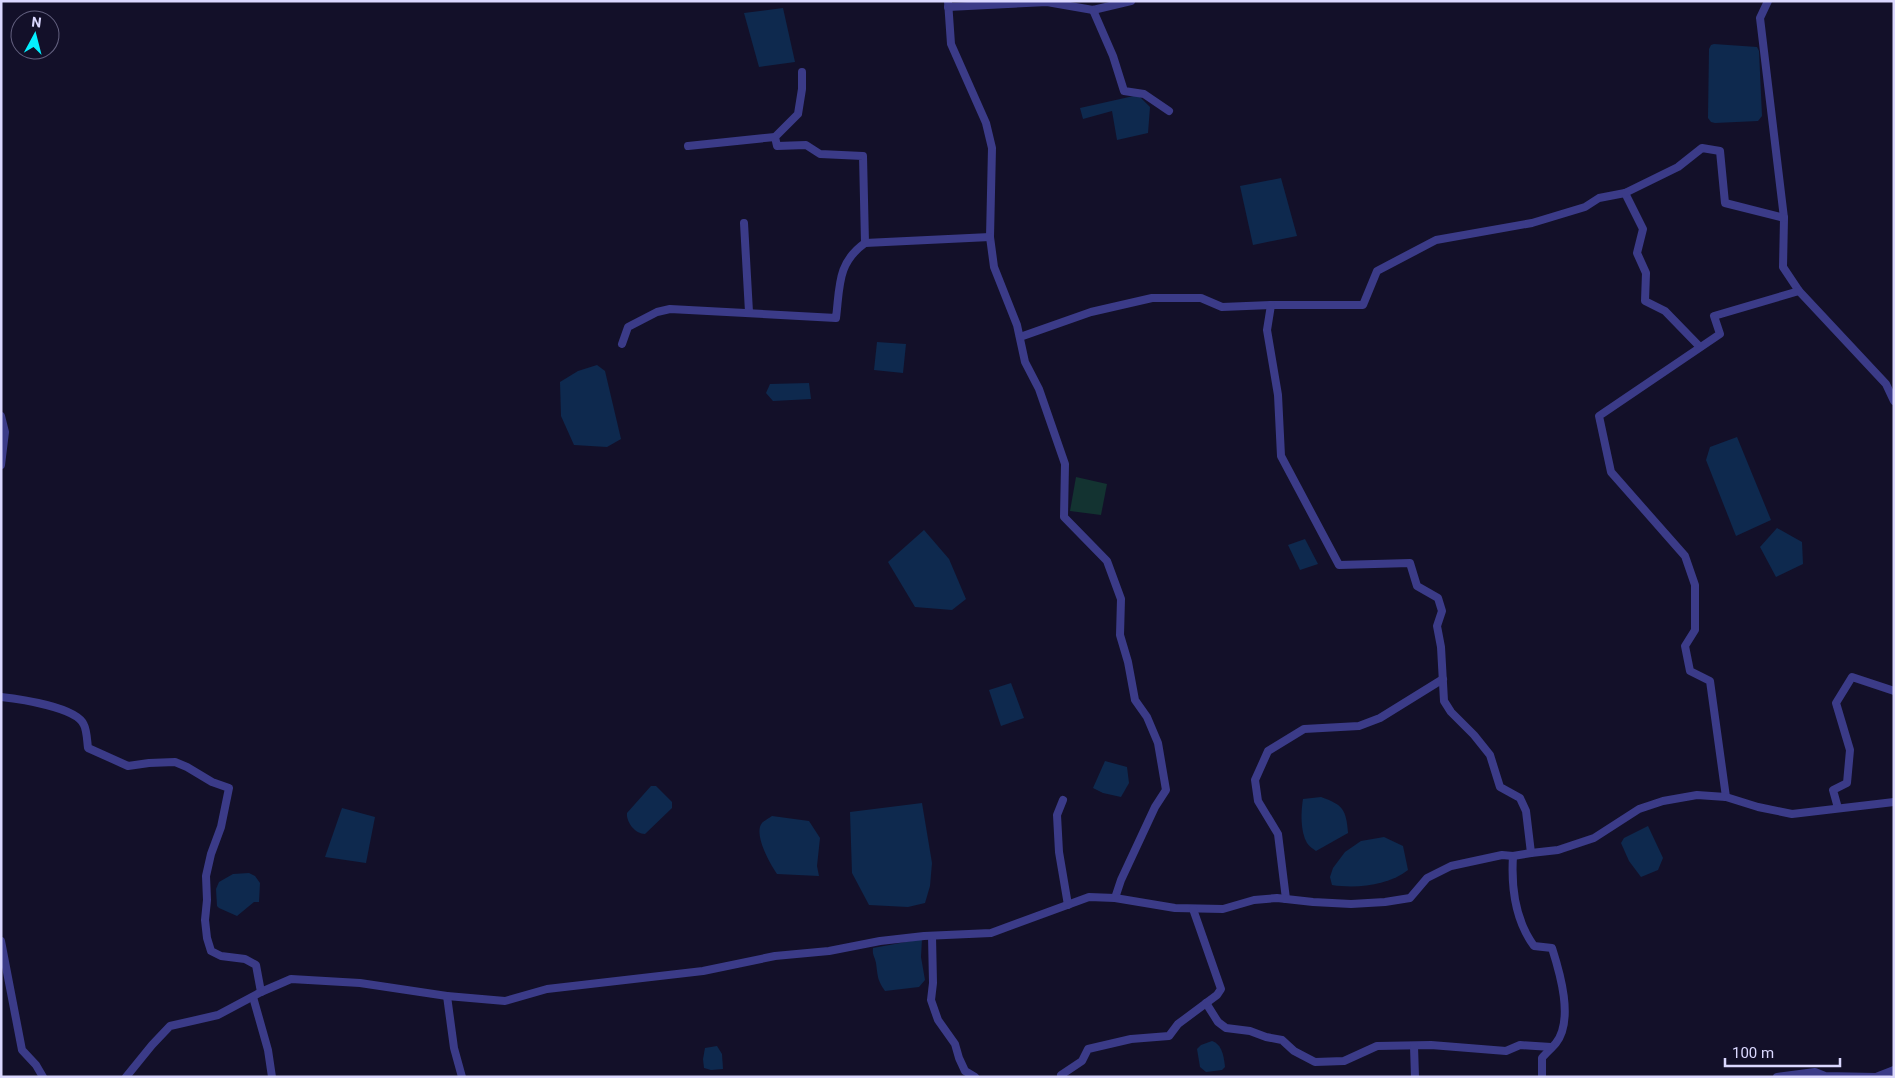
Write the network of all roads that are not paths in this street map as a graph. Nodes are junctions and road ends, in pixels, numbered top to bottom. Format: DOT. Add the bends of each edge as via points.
graph roads {
  1 [pos="1131,1"];
  2 [pos="1768,1"];
  3 [pos="948,4"];
  4 [pos="1093,10"];
  5 [pos="802,72"];
  6 [pos="1169,111"];
  7 [pos="775,137"];
  8 [pos="688,146"];
  9 [pos="1625,193"];
  10 [pos="1784,218"];
  11 [pos="744,223"];
  12 [pos="990,237"];
  13 [pos="865,243"];
  14 [pos="1799,291"];
  15 [pos="1271,304"];
  16 [pos="749,312"];
  17 [pos="1020,337"];
  18 [pos="622,344"];
  19 [pos="1700,347"];
  20 [pos="1894,401"];
  21 [pos="1,416"];
  22 [pos="1,464"];
  23 [pos="1443,679"];
  24 [pos="1894,691"];
  25 [pos="1,697"];
  26 [pos="1726,797"];
  27 [pos="1063,800"];
  28 [pos="1894,802"];
  29 [pos="1838,808"];
  30 [pos="1531,853"];
  31 [pos="1513,856"];
  32 [pos="1115,898"];
  33 [pos="1286,899"];
  34 [pos="1068,905"];
  35 [pos="1194,909"];
  36 [pos="932,936"];
  37 [pos="1,941"];
  38 [pos="261,992"];
  39 [pos="447,996"];
  40 [pos="252,997"];
  41 [pos="1206,1004"];
  42 [pos="1414,1046"];
  43 [pos="1551,1047"];
  44 [pos="1894,1070"];
  45 [pos="43,1077"];
  46 [pos="126,1077"];
  47 [pos="272,1077"];
  48 [pos="462,1077"];
  49 [pos="975,1077"];
  50 [pos="1062,1077"];
  51 [pos="1415,1077"];
  52 [pos="1542,1077"];
  53 [pos="1776,1077"];
  54 [pos="1876,1077"];
  1 -- 4 [label="street"];
  2 -- 10 [label="street" via="1760,18"];
  3 -- 4 [label="street" via="1047,2"];
  3 -- 12 [label="street" via="951,44 986,123 992,148"];
  4 -- 6 [label="street" via="1124,91 1144,94"];
  5 -- 7 [label="street" via="798,114"];
  7 -- 8 [label="street"];
  7 -- 13 [label="street" via="777,146 806,146 820,154 863,156"];
  9 -- 10 [label="street" via="1678,167 1702,148 1720,151 1725,203"];
  9 -- 15 [label="street" via="1599,198 1585,207 1532,223 1436,240 1377,271 1363,305"];
  9 -- 19 [label="street" via="1643,229 1637,253 1646,273 1644,301 1666,310"];
  10 -- 14 [label="street" via="1783,267"];
  11 -- 16 [label="street"];
  12 -- 13 [label="street"];
  12 -- 17 [label="street" via="994,267"];
  13 -- 16 [label="street" via="854,251 842,268 836,318"];
  14 -- 19 [label="street" via="1714,316 1720,334"];
  14 -- 20 [label="street" via="1886,384"];
  15 -- 17 [label="street" via="1222,307 1202,298 1152,298 1091,312"];
  15 -- 23 [label="street" via="1268,330 1278,395 1281,456 1339,565 1410,563 1417,586 1438,598 1442,611 1437,626"];
  16 -- 18 [label="street" via="670,309 657,312 628,327"];
  17 -- 32 [label="street" via="1026,362 1065,464 1064,517 1107,560 1121,599 1120,635 1135,700 1158,743 1166,790 1155,807"];
  19 -- 26 [label="street" via="1599,416 1612,472 1685,556 1695,586 1695,630 1685,646 1690,670 1710,680"];
  21 -- 22 [label="street" via="5,432"];
  23 -- 30 [label="street" via="1444,701 1451,712 1490,755 1500,787 1520,798 1526,811"];
  23 -- 33 [label="street" via="1380,718 1359,726 1304,729 1268,751 1255,780 1258,801 1278,834"];
  24 -- 29 [label="street" via="1852,677 1836,703 1850,750 1847,783 1833,790"];
  25 -- 38 [label="street" via="44,704 77,717 84,724 88,748 128,766 175,762 229,788 206,876 206,938 211,951 221,956 245,959 256,966"];
  26 -- 29 [label="street" via="1792,814"];
  26 -- 30 [label="street" via="1697,794 1663,801 1639,809 1594,838 1558,850"];
  27 -- 34 [label="street" via="1057,815 1059,852"];
  28 -- 29 [label="street"];
  30 -- 31 [label="street"];
  31 -- 33 [label="street" via="1502,855 1451,866 1427,878 1410,898 1352,904"];
  31 -- 43 [label="street" via="1513,891 1520,922 1534,946 1552,948 1559,968 1565,1007 1562,1029"];
  32 -- 34 [label="street" via="1089,897"];
  32 -- 35 [label="street"];
  33 -- 35 [label="street" via="1254,900 1223,909"];
  34 -- 36 [label="street" via="991,933"];
  35 -- 41 [label="street" via="1221,989"];
  36 -- 39 [label="street" via="775,956 660,978 547,989 505,1001"];
  36 -- 49 [label="street" via="934,976 931,1000 938,1020 955,1044 965,1071"];
  37 -- 45 [label="street" via="22,1050"];
  38 -- 39 [label="street" via="291,979 360,983"];
  38 -- 40 [label="street"];
  39 -- 48 [label="street" via="454,1048"];
  40 -- 46 [label="street" via="218,1015 170,1026"];
  40 -- 47 [label="street" via="268,1050"];
  41 -- 42 [label="street" via="1226,1028 1282,1040 1314,1062 1344,1062 1378,1046"];
  41 -- 50 [label="street" via="1178,1024 1169,1036 1088,1049 1082,1060"];
  42 -- 43 [label="street" via="1506,1051 1520,1045"];
  42 -- 51 [label="street"];
  43 -- 52 [label="street" via="1542,1058"];
  44 -- 54 [label="street"];
  53 -- 54 [label="street" via="1815,1072 1825,1076"];
}
